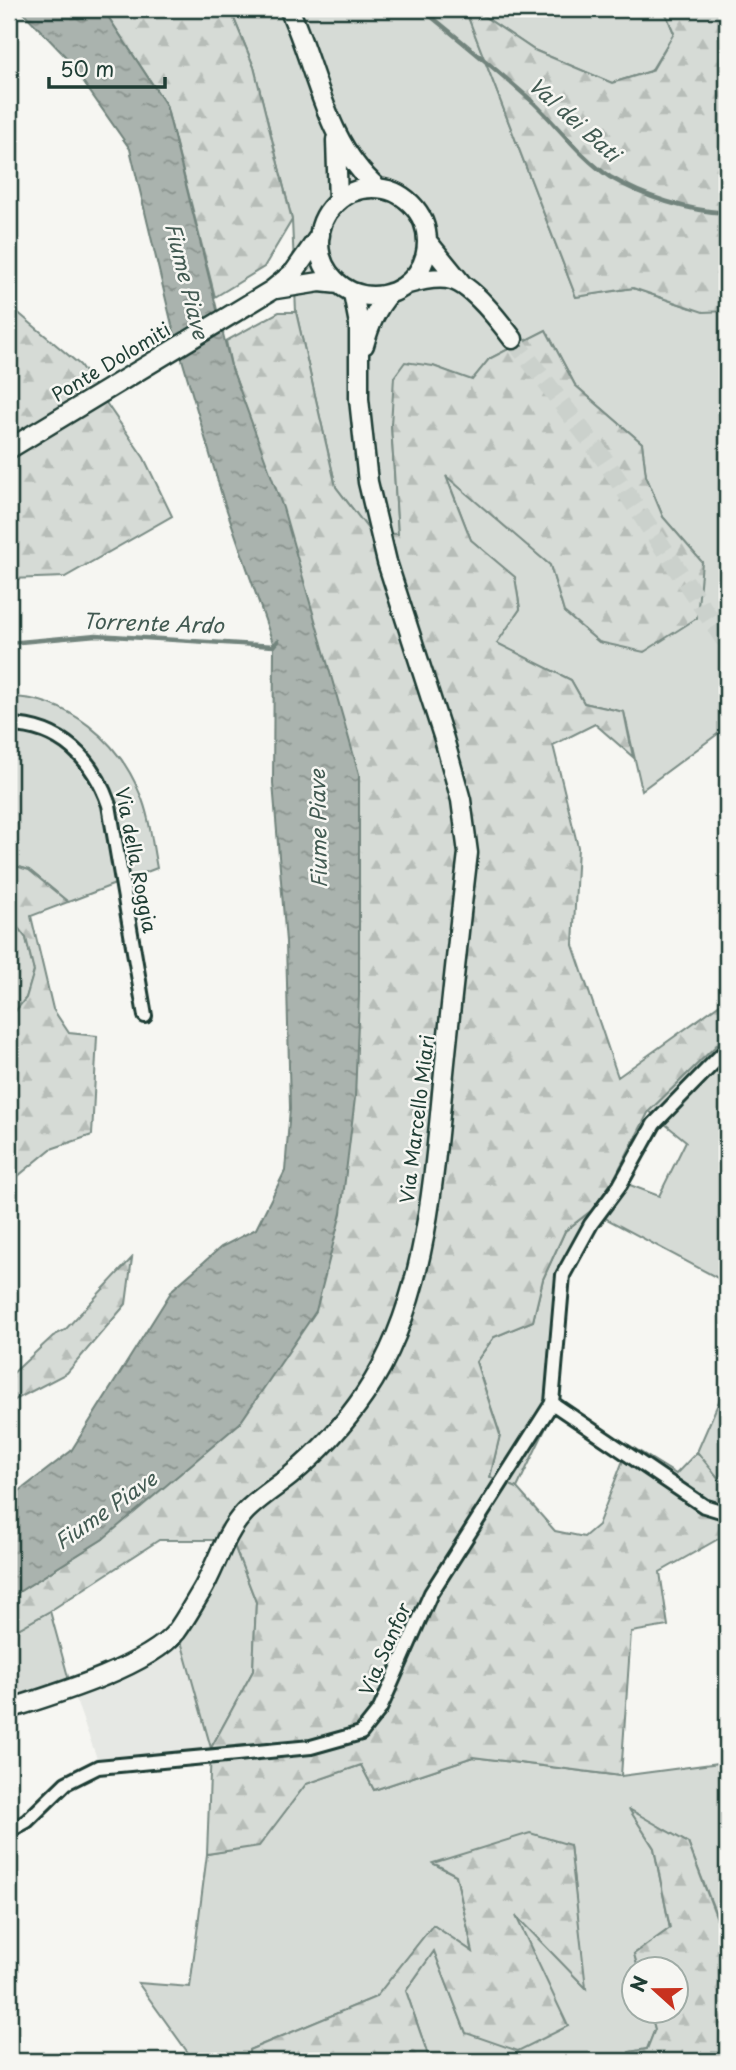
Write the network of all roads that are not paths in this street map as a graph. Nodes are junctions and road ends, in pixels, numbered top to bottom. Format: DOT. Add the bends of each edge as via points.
graph roads {
  1 [pos="289,9"];
  2 [pos="336,133"];
  3 [pos="378,188"];
  4 [pos="338,201"];
  5 [pos="320,235"];
  6 [pos="427,241"];
  7 [pos="408,284"];
  8 [pos="346,288"];
  9 [pos="272,290"];
  10 [pos="469,292"];
  11 [pos="390,293"];
  12 [pos="513,339"];
  13 [pos="360,358"];
  14 [pos="9,449"];
  15 [pos="9,725"];
  16 [pos="145,1016"];
  17 [pos="727,1049"];
  18 [pos="552,1403"];
  19 [pos="727,1513"];
  20 [pos="9,1709"];
  21 [pos="9,1831"];
  1 -- 2 [label="street"];
  2 -- 3 [label="street" via="363,176"];
  2 -- 4 [label="street"];
  3 -- 4 [label="street" via="356,191"];
  3 -- 6 [label="street" via="397,193 413,205"];
  4 -- 5 [label="street" via="326,216"];
  5 -- 8 [label="street, Via Marcello Miari" via="327,271"];
  5 -- 9 [label="street, Ponte Dolomiti" via="294,272"];
  6 -- 7 [label="street" via="424,261"];
  6 -- 10 [label="street"];
  7 -- 10 [label="street" via="444,278"];
  7 -- 11 [label="street"];
  8 -- 9 [label="street, Ponte Dolomiti" via="320,282"];
  8 -- 11 [label="street" via="373,296"];
  8 -- 13 [label="street, Via Marcello Miari" via="359,324"];
  9 -- 14 [label="street, Ponte Dolomiti"];
  10 -- 12 [label="street"];
  11 -- 13 [label="street, Via Marcello Miari" via="370,324"];
  13 -- 20 [label="street, Via Marcello Miari" via="359,398 368,482 387,562 461,800 468,853 434,1180 411,1293 388,1354 364,1396 331,1438 244,1513 175,1633 151,1653 90,1681"];
  15 -- 16 [label="street, Via della Roggia" via="68,744 87,760 100,781 109,805"];
  17 -- 18 [label="street, Via Sanfor" via="654,1124 563,1275"];
  18 -- 19 [label="street" via="704,1506"];
  18 -- 21 [label="street, Via Sanfor" via="430,1593 380,1709 360,1733 311,1747 98,1767 66,1783 27,1821"];
}
